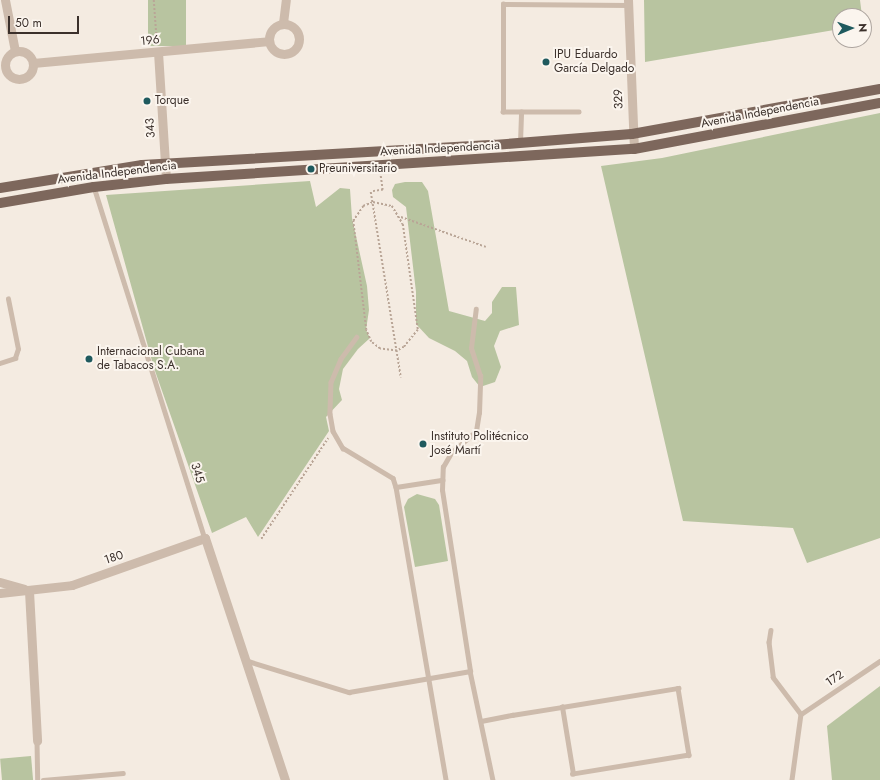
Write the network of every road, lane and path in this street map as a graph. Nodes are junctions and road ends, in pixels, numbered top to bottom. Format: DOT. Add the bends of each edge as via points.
graph roads {
  1 [pos="5,0"];
  2 [pos="154,0"];
  3 [pos="286,0"];
  4 [pos="528,2"];
  5 [pos="565,2"];
  6 [pos="604,2"];
  7 [pos="628,2"];
  8 [pos="283,23"];
  9 [pos="269,41"];
  10 [pos="15,51"];
  11 [pos="158,52"];
  12 [pos="33,63"];
  13 [pos="880,89"];
  14 [pos="880,103"];
  15 [pos="521,112"];
  16 [pos="579,112"];
  17 [pos="632,134"];
  18 [pos="520,143"];
  19 [pos="634,149"];
  20 [pos="165,163"];
  21 [pos="379,166"];
  22 [pos="90,173"];
  23 [pos="166,180"];
  24 [pos="94,187"];
  25 [pos="0,188"];
  26 [pos="373,202"];
  27 [pos="0,203"];
  28 [pos="401,217"];
  29 [pos="486,247"];
  30 [pos="8,299"];
  31 [pos="476,309"];
  32 [pos="357,337"];
  33 [pos="396,351"];
  34 [pos="0,363"];
  35 [pos="401,378"];
  36 [pos="333,431"];
  37 [pos="442,480"];
  38 [pos="396,487"];
  39 [pos="205,538"];
  40 [pos="261,539"];
  41 [pos="0,582"];
  42 [pos="29,591"];
  43 [pos="0,593"];
  44 [pos="771,630"];
  45 [pos="248,661"];
  46 [pos="880,661"];
  47 [pos="470,671"];
  48 [pos="428,678"];
  49 [pos="562,707"];
  50 [pos="801,714"];
  51 [pos="481,721"];
  52 [pos="37,741"];
  53 [pos="123,774"];
  54 [pos="38,780"];
  55 [pos="43,780"];
  56 [pos="285,780"];
  57 [pos="446,780"];
  58 [pos="493,780"];
  59 [pos="792,780"];
  1 -- 10 [label="street"];
  2 -- 11 [label="path"];
  3 -- 8 [label="street"];
  4 -- 5 [label="lane"];
  4 -- 15 [label="lane" via="503,4 503,112"];
  5 -- 6 [label="lane"];
  6 -- 7 [label="lane"];
  7 -- 17 [label="street, 329"];
  8 -- 9 [label="street" via="274,27"];
  8 -- 9 [label="street" via="297,29 300,39 296,48 288,54 278,53"];
  9 -- 11 [label="street, 196"];
  10 -- 12 [label="street" via="28,53"];
  10 -- 12 [label="street" via="7,56 4,64 11,77 25,78 32,71"];
  11 -- 12 [label="street, 196"];
  11 -- 20 [label="street, 343"];
  13 -- 17 [label="main road, Avenida Independencia"];
  14 -- 19 [label="main road, Avenida Independencia"];
  15 -- 16 [label="lane"];
  15 -- 18 [label="lane"];
  17 -- 18 [label="main road, Avenida Independencia"];
  17 -- 19 [label="street, 329"];
  18 -- 20 [label="main road, Avenida Independencia"];
  19 -- 21 [label="main road, Avenida Independencia"];
  20 -- 22 [label="main road, Avenida Independencia"];
  20 -- 23 [label="street, 343"];
  21 -- 23 [label="main road, Avenida Independencia"];
  21 -- 26 [label="path" via="383,190 371,192"];
  22 -- 24 [label="street, 345"];
  22 -- 25 [label="main road, Avenida Independencia"];
  23 -- 24 [label="main road, Avenida Independencia"];
  24 -- 27 [label="main road, Avenida Independencia"];
  24 -- 39 [label="lane, 345"];
  26 -- 28 [label="path" via="392,206"];
  26 -- 33 [label="path"];
  26 -- 33 [label="path" via="363,206 353,222 366,330 371,342 380,349"];
  28 -- 29 [label="path"];
  28 -- 33 [label="path" via="418,330 411,340"];
  30 -- 34 [label="lane" via="18,349 15,358"];
  31 -- 37 [label="lane" via="471,348 480,376 476,431 451,453 444,467"];
  32 -- 36 [label="lane" via="341,359 331,382 330,414"];
  33 -- 35 [label="path"];
  36 -- 38 [label="lane" via="343,448 393,478"];
  36 -- 40 [label="path"];
  37 -- 38 [label="lane"];
  37 -- 47 [label="lane"];
  38 -- 48 [label="lane"];
  39 -- 42 [label="street, 180" via="72,585"];
  39 -- 45 [label="street, 345"];
  41 -- 42 [label="street, 180"];
  42 -- 43 [label="street, 180"];
  42 -- 52 [label="street"];
  44 -- 50 [label="lane" via="769,642 773,678"];
  45 -- 48 [label="lane" via="348,692"];
  45 -- 56 [label="street, 345"];
  46 -- 50 [label="lane, 172"];
  47 -- 48 [label="lane"];
  47 -- 51 [label="lane"];
  48 -- 57 [label="lane"];
  49 -- 49 [label="lane" via="678,688 689,755 573,774"];
  49 -- 51 [label="lane"];
  50 -- 59 [label="lane"];
  51 -- 58 [label="lane"];
  52 -- 54 [label="lane"];
  53 -- 55 [label="lane"];
}
